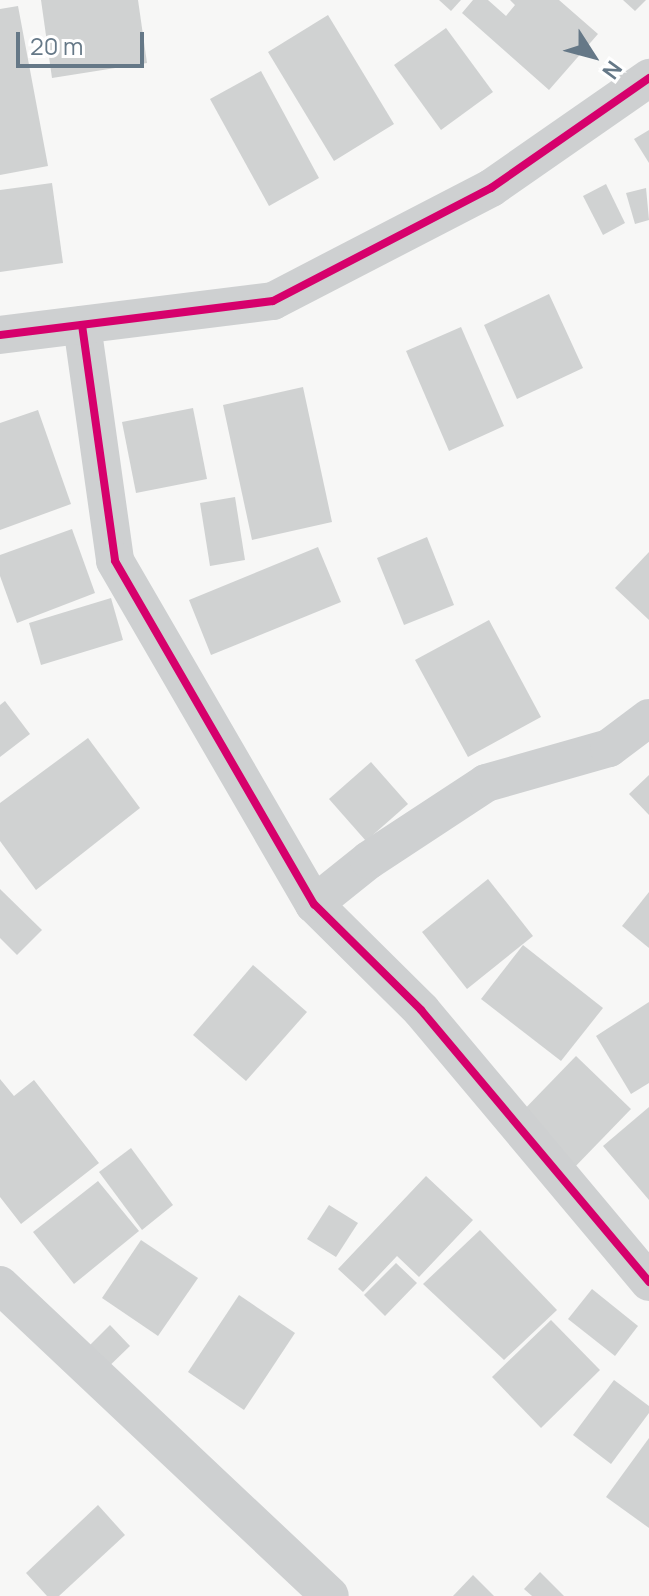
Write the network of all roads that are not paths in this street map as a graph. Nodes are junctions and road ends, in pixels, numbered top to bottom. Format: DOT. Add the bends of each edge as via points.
graph roads {
  1 [pos="649,78"];
  2 [pos="82,325"];
  3 [pos="0,335"];
  4 [pos="649,718"];
  5 [pos="314,904"];
  6 [pos="649,1282"];
  7 [pos="0,1285"];
  8 [pos="330,1596"];
  1 -- 2 [label="street" via="491,188 273,301"];
  2 -- 3 [label="street"];
  2 -- 5 [label="street" via="115,561"];
  4 -- 5 [label="street" via="609,748 486,783 369,860"];
  5 -- 6 [label="street" via="421,1010"];
  7 -- 8 [label="street"];
}
